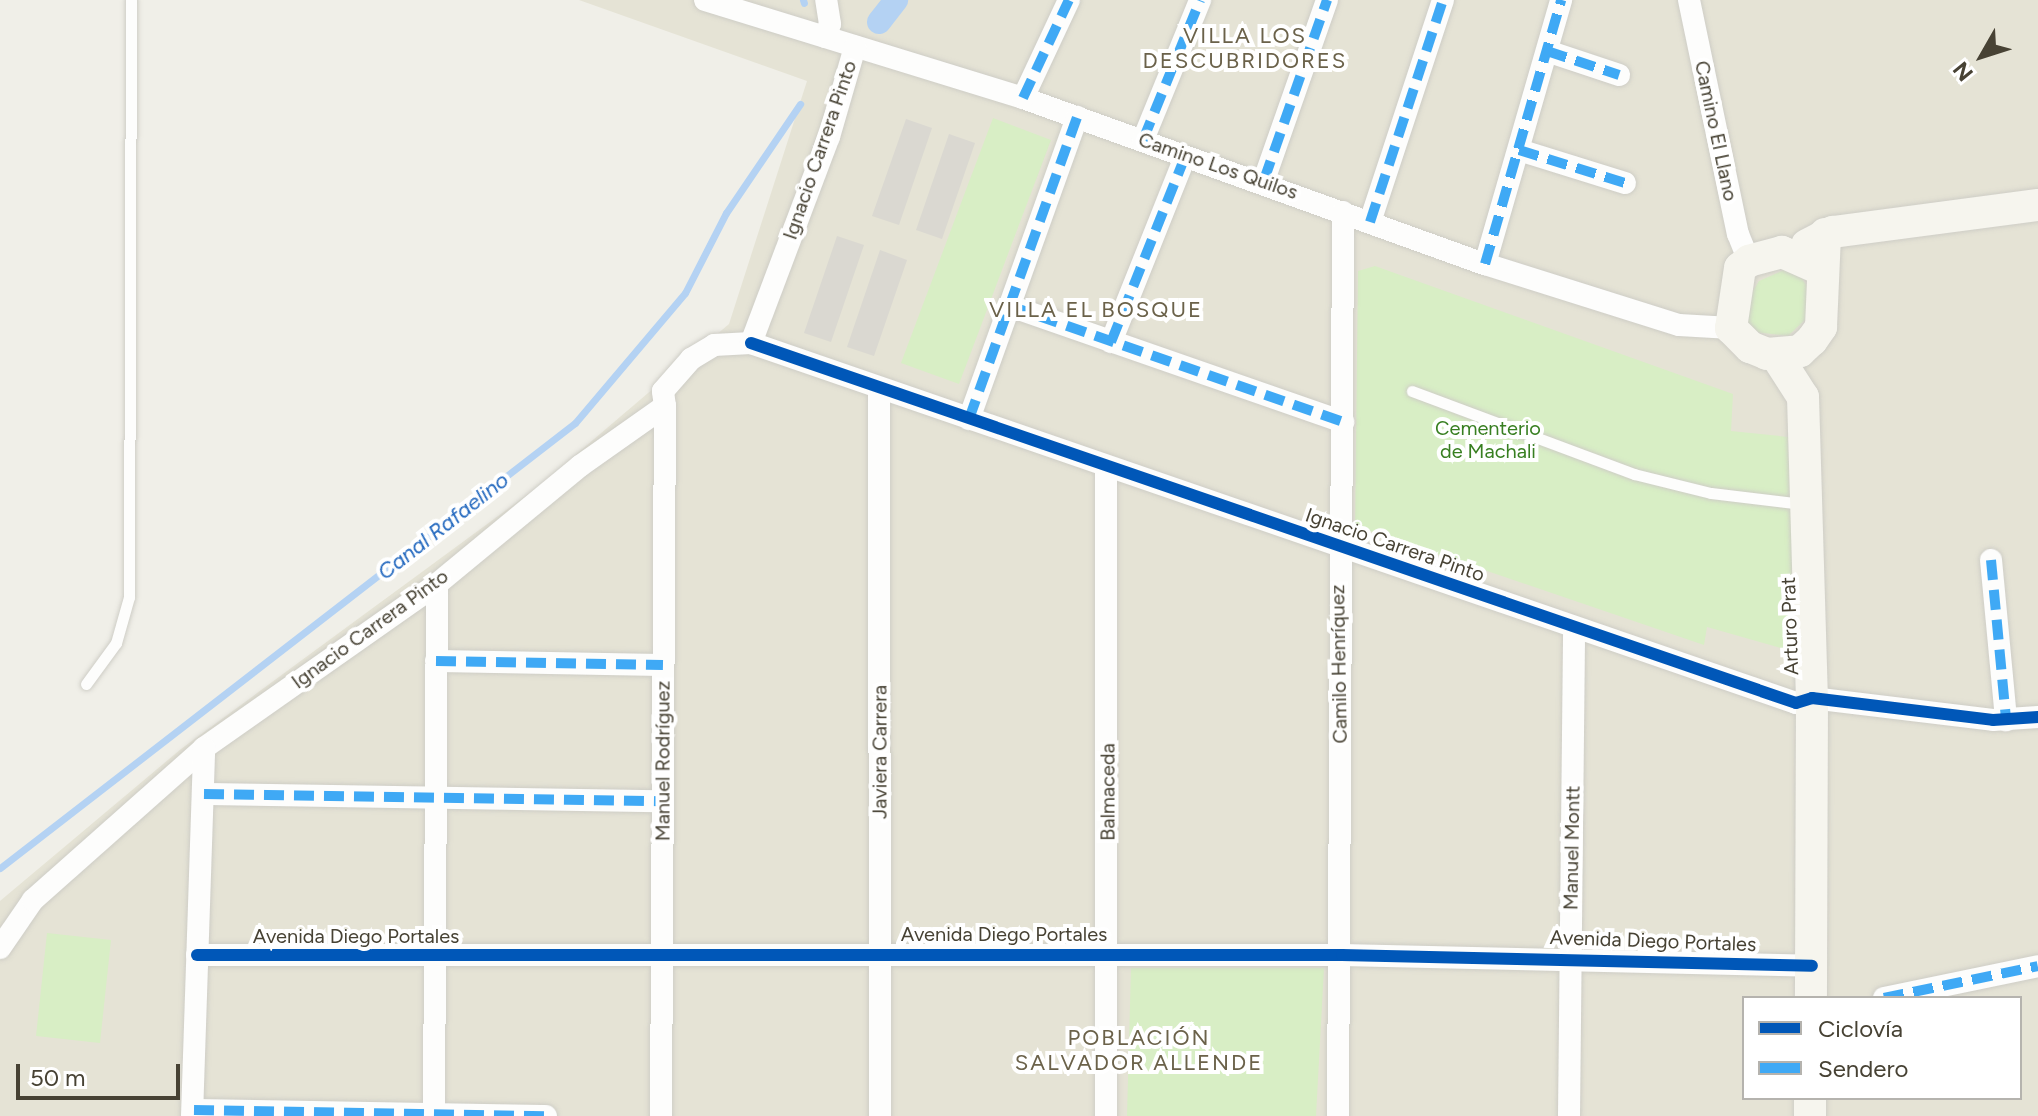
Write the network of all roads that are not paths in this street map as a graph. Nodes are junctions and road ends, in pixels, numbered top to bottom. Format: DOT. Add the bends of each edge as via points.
graph roads {
  1 [pos="131,0"];
  2 [pos="705,0"];
  3 [pos="826,0"];
  4 [pos="1069,0"];
  5 [pos="1200,0"];
  6 [pos="1327,0"];
  7 [pos="1443,0"];
  8 [pos="1561,0"];
  9 [pos="1689,0"];
  10 [pos="825,37"];
  11 [pos="855,47"];
  12 [pos="1547,51"];
  13 [pos="1619,75"];
  14 [pos="1023,98"];
  15 [pos="1077,117"];
  16 [pos="1143,140"];
  17 [pos="1519,150"];
  18 [pos="1185,157"];
  19 [pos="1264,180"];
  20 [pos="1625,183"];
  21 [pos="2038,205"];
  22 [pos="1343,212"];
  23 [pos="1370,222"];
  24 [pos="1749,261"];
  25 [pos="1809,262"];
  26 [pos="1485,264"];
  27 [pos="1010,306"];
  28 [pos="1731,328"];
  29 [pos="1812,340"];
  30 [pos="1111,342"];
  31 [pos="751,343"];
  32 [pos="1776,355"];
  33 [pos="879,388"];
  34 [pos="1412,391"];
  35 [pos="1803,397"];
  36 [pos="665,406"];
  37 [pos="969,419"];
  38 [pos="1343,422"];
  39 [pos="1106,468"];
  40 [pos="1807,504"];
  41 [pos="1338,546"];
  42 [pos="1991,560"];
  43 [pos="437,584"];
  44 [pos="1574,629"];
  45 [pos="436,661"];
  46 [pos="663,665"];
  47 [pos="86,684"];
  48 [pos="1812,698"];
  49 [pos="2038,717"];
  50 [pos="2006,720"];
  51 [pos="204,748"];
  52 [pos="204,794"];
  53 [pos="435,799"];
  54 [pos="663,801"];
  55 [pos="0,948"];
  56 [pos="662,954"];
  57 [pos="881,954"];
  58 [pos="1109,954"];
  59 [pos="197,955"];
  60 [pos="1342,955"];
  61 [pos="435,957"];
  62 [pos="1570,958"];
  63 [pos="1812,966"];
  64 [pos="2038,966"];
  65 [pos="1811,996"];
  66 [pos="1894,996"];
  67 [pos="193,1113"];
  68 [pos="434,1114"];
  69 [pos="546,1116"];
  70 [pos="661,1116"];
  71 [pos="880,1116"];
  72 [pos="1106,1116"];
  73 [pos="1338,1116"];
  74 [pos="1569,1116"];
  1 -- 47 [label="lane" via="129,597 116,643"];
  2 -- 10 [label="street, Camino Los Quilos"];
  3 -- 10 [label="street" via="830,24"];
  4 -- 14 [label="street"];
  5 -- 16 [label="street"];
  6 -- 19 [label="street"];
  7 -- 23 [label="street"];
  8 -- 12 [label="street"];
  9 -- 24 [label="street, Camino El Llano" via="1738,234"];
  10 -- 11 [label="street, Camino Los Quilos"];
  11 -- 14 [label="street, Camino Los Quilos"];
  11 -- 31 [label="street, Ignacio Carrera Pinto" via="829,137"];
  12 -- 13 [label="street"];
  12 -- 17 [label="street"];
  14 -- 15 [label="street, Camino Los Quilos"];
  15 -- 16 [label="street, Camino Los Quilos"];
  15 -- 27 [label="street"];
  16 -- 18 [label="street, Camino Los Quilos"];
  17 -- 20 [label="street"];
  17 -- 26 [label="street"];
  18 -- 19 [label="street, Camino Los Quilos"];
  18 -- 30 [label="street"];
  19 -- 22 [label="street, Camino Los Quilos"];
  21 -- 25 [label="main road" via="1825,234"];
  22 -- 23 [label="street, Camino Los Quilos"];
  22 -- 38 [label="street, Camilo Henríquez"];
  23 -- 26 [label="street, Camino Los Quilos"];
  24 -- 25 [label="main road" via="1765,253"];
  24 -- 28 [label="main road" via="1740,268"];
  25 -- 29 [label="main road, Arturo Prat" via="1821,327"];
  26 -- 28 [label="street, Camino Los Quilos" via="1679,325"];
  27 -- 30 [label="street"];
  27 -- 37 [label="street"];
  28 -- 32 [label="main road" via="1750,347"];
  29 -- 32 [label="main road" via="1800,351"];
  29 -- 35 [label="main road, Arturo Prat" via="1810,382"];
  30 -- 38 [label="street"];
  31 -- 33 [label="street, Ignacio Carrera Pinto"];
  31 -- 36 [label="street, Ignacio Carrera Pinto" via="714,345 691,359 663,391"];
  32 -- 35 [label="main road"];
  33 -- 37 [label="street, Ignacio Carrera Pinto"];
  33 -- 57 [label="street, Javiera Carrera"];
  34 -- 40 [label="lane" via="1634,474 1711,493"];
  35 -- 40 [label="main road, Arturo Prat"];
  36 -- 43 [label="street, Ignacio Carrera Pinto" via="580,466"];
  36 -- 46 [label="street, Manuel Rodríguez"];
  37 -- 39 [label="street, Ignacio Carrera Pinto"];
  38 -- 41 [label="street, Camilo Henríquez"];
  39 -- 41 [label="street, Ignacio Carrera Pinto"];
  39 -- 58 [label="street, Balmaceda"];
  40 -- 48 [label="main road, Arturo Prat"];
  41 -- 44 [label="street, Ignacio Carrera Pinto"];
  41 -- 60 [label="street, Camilo Henríquez"];
  42 -- 50 [label="street"];
  43 -- 45 [label="street"];
  43 -- 51 [label="street, Ignacio Carrera Pinto"];
  44 -- 48 [label="street, Ignacio Carrera Pinto" via="1796,703"];
  44 -- 62 [label="street, Manuel Montt"];
  45 -- 46 [label="street"];
  45 -- 53 [label="street"];
  46 -- 54 [label="street, Manuel Rodríguez"];
  48 -- 50 [label="street, Ignacio Carrera Pinto"];
  48 -- 63 [label="main road, Arturo Prat"];
  49 -- 50 [label="street, Ignacio Carrera Pinto"];
  51 -- 52 [label="street"];
  51 -- 55 [label="street, Ignacio Carrera Pinto" via="33,900"];
  52 -- 53 [label="street"];
  52 -- 59 [label="street"];
  53 -- 54 [label="street"];
  53 -- 61 [label="street"];
  54 -- 56 [label="street, Manuel Rodríguez"];
  56 -- 57 [label="street, Avenida Diego Portales"];
  56 -- 61 [label="street, Avenida Diego Portales"];
  56 -- 70 [label="street, Manuel Rodríguez"];
  57 -- 58 [label="street, Avenida Diego Portales"];
  57 -- 71 [label="street, Javiera Carrera"];
  58 -- 60 [label="street, Avenida Diego Portales"];
  58 -- 72 [label="street, Balmaceda"];
  59 -- 61 [label="street, Avenida Diego Portales"];
  59 -- 67 [label="street"];
  60 -- 62 [label="street, Avenida Diego Portales"];
  60 -- 73 [label="street, Camilo Henríquez"];
  61 -- 68 [label="street"];
  62 -- 63 [label="street, Avenida Diego Portales"];
  62 -- 74 [label="street, Manuel Montt"];
  63 -- 65 [label="main road, Arturo Prat"];
  64 -- 66 [label="street"];
  67 -- 68 [label="street"];
  68 -- 69 [label="street"];
}
